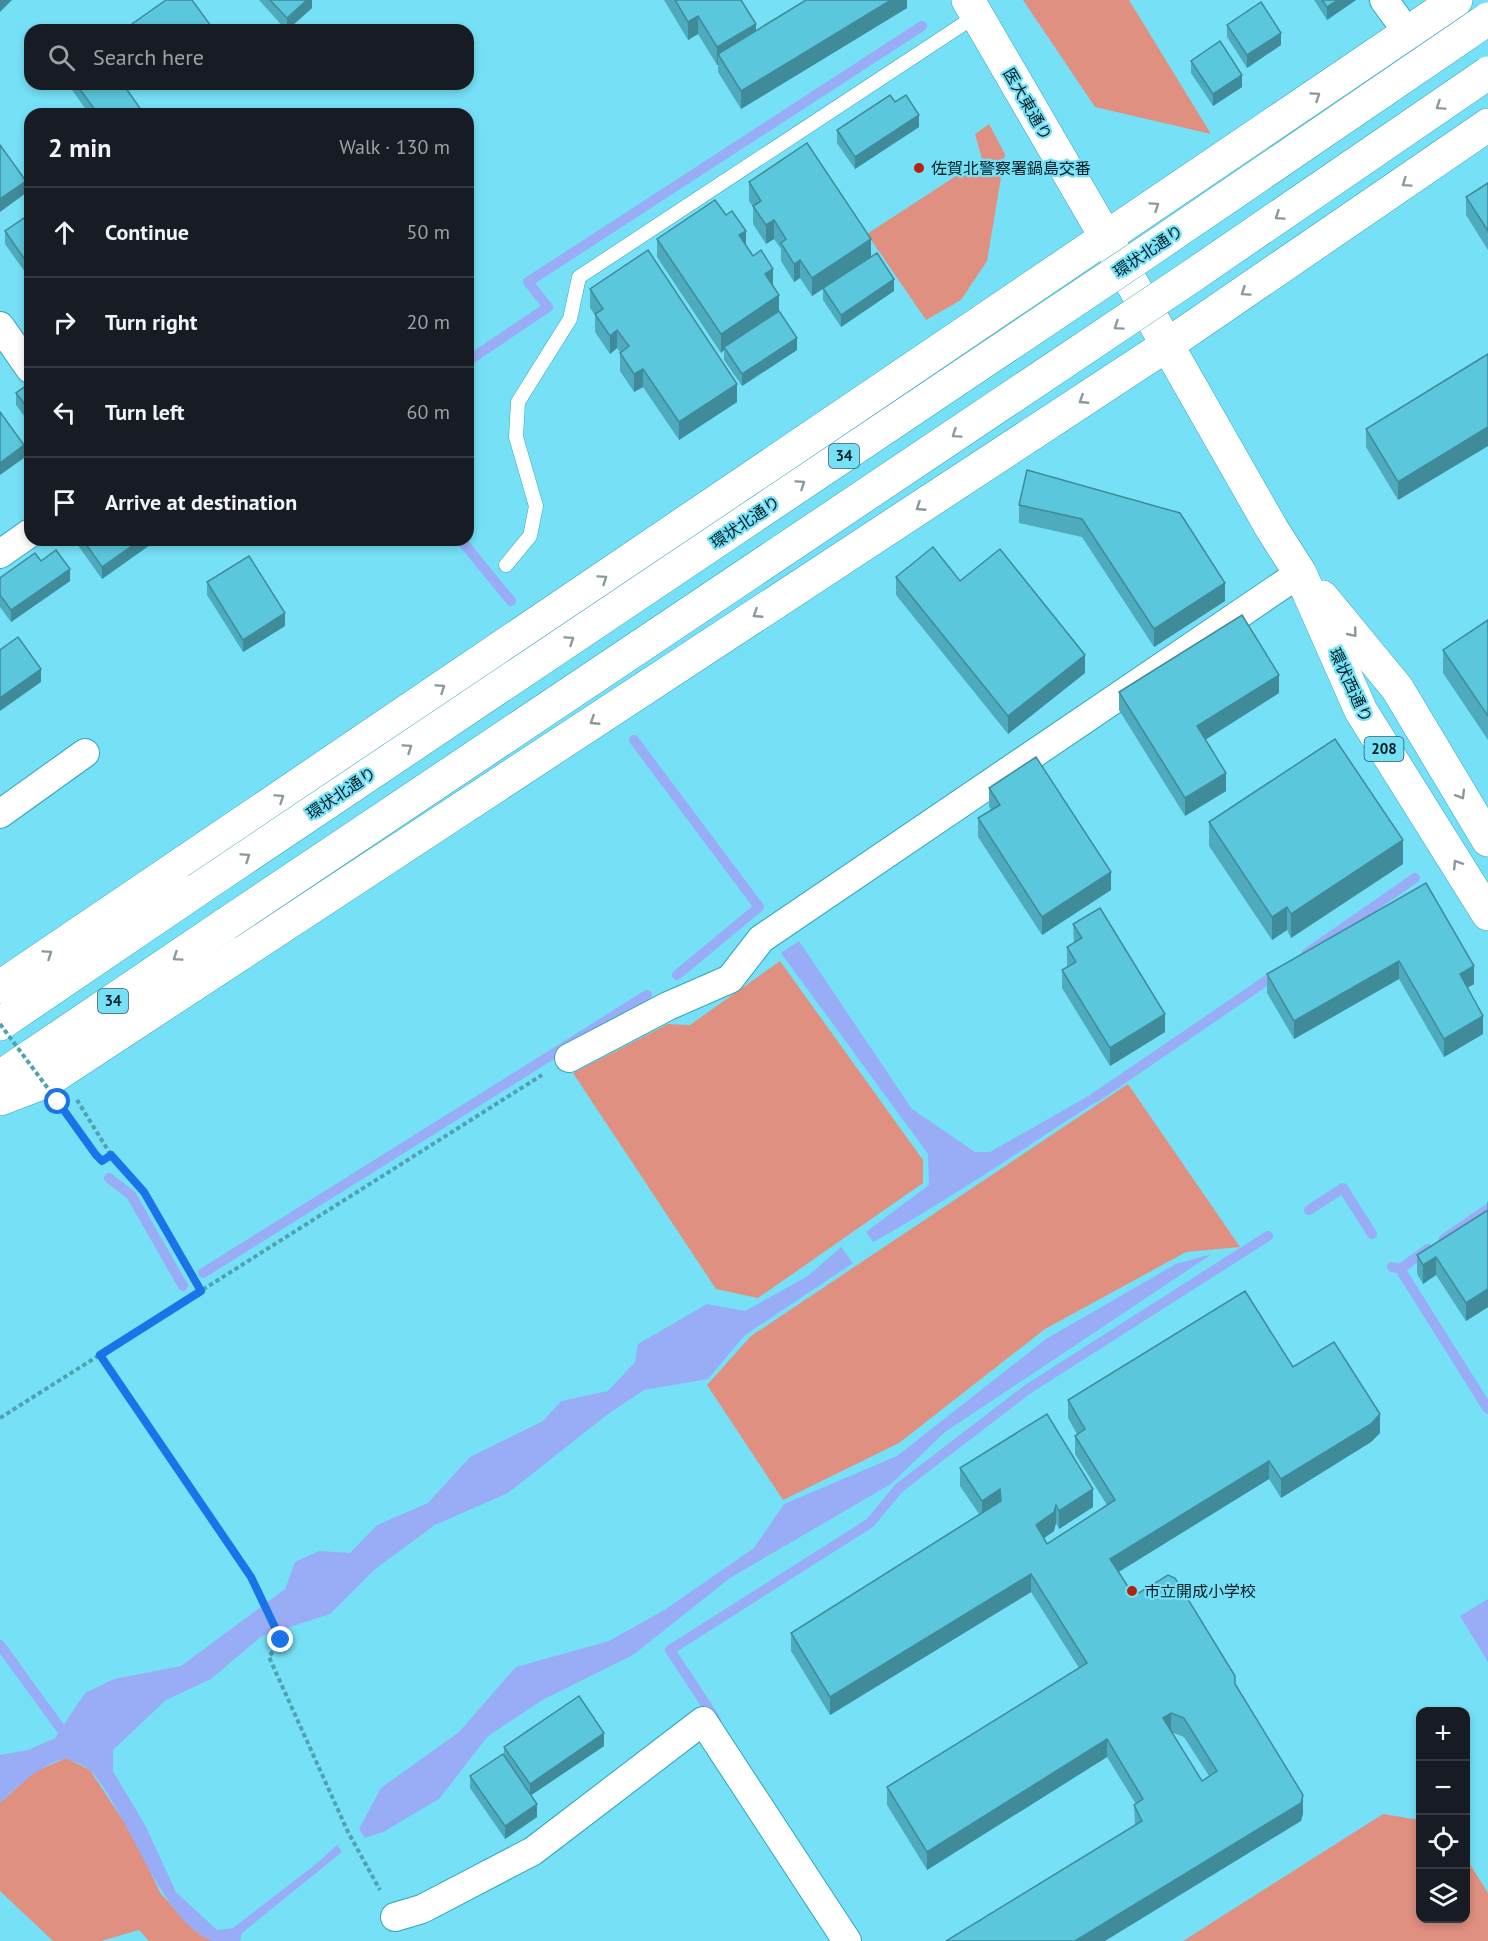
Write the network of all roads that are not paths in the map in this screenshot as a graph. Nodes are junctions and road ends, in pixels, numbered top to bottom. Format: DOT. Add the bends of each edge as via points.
graph roads {
  1 [pos="1456,0"];
  2 [pos="973,7"];
  3 [pos="1488,19"];
  4 [pos="1488,72"];
  5 [pos="1488,125"];
  6 [pos="1107,239"];
  7 [pos="0,326"];
  8 [pos="1167,345"];
  9 [pos="24,360"];
  10 [pos="24,537"];
  11 [pos="0,554"];
  12 [pos="506,565"];
  13 [pos="1300,573"];
  14 [pos="85,753"];
  15 [pos="0,814"];
  16 [pos="1488,840"];
  17 [pos="1488,914"];
  18 [pos="0,987"];
  19 [pos="0,1024"];
  20 [pos="570,1058"];
  21 [pos="0,1077"];
  22 [pos="0,1099"];
  23 [pos="395,1917"];
  24 [pos="847,1941"];
  6 -- 1 [label="main road, one-way"];
  2 -- 6 [label="main road, 医大東通り"];
  2 -- 12 [label="lane" via="579,277 570,319 518,402 516,437 536,506 530,536"];
  19 -- 3 [label="main road, 環状北通り / 34, one-way, bridge"];
  4 -- 21 [label="main road, 34, one-way, bridge"];
  5 -- 8 [label="main road, one-way"];
  6 -- 8 [label="main road, 環状西通り / 208"];
  18 -- 6 [label="main road, one-way"];
  7 -- 9 [label="street"];
  8 -- 13 [label="main road, 環状西通り / 208"];
  8 -- 22 [label="main road, one-way" via="47,1081"];
  10 -- 11 [label="street"];
  13 -- 16 [label="main road, 環状西通り / 208, one-way" via="1397,688"];
  17 -- 13 [label="main road, 環状西通り / 208, one-way" via="1361,711"];
  13 -- 20 [label="street" via="761,939 730,979 668,1005"];
  14 -- 15 [label="street"];
  23 -- 24 [label="street" via="423,1909 533,1851 703,1721"];
}
